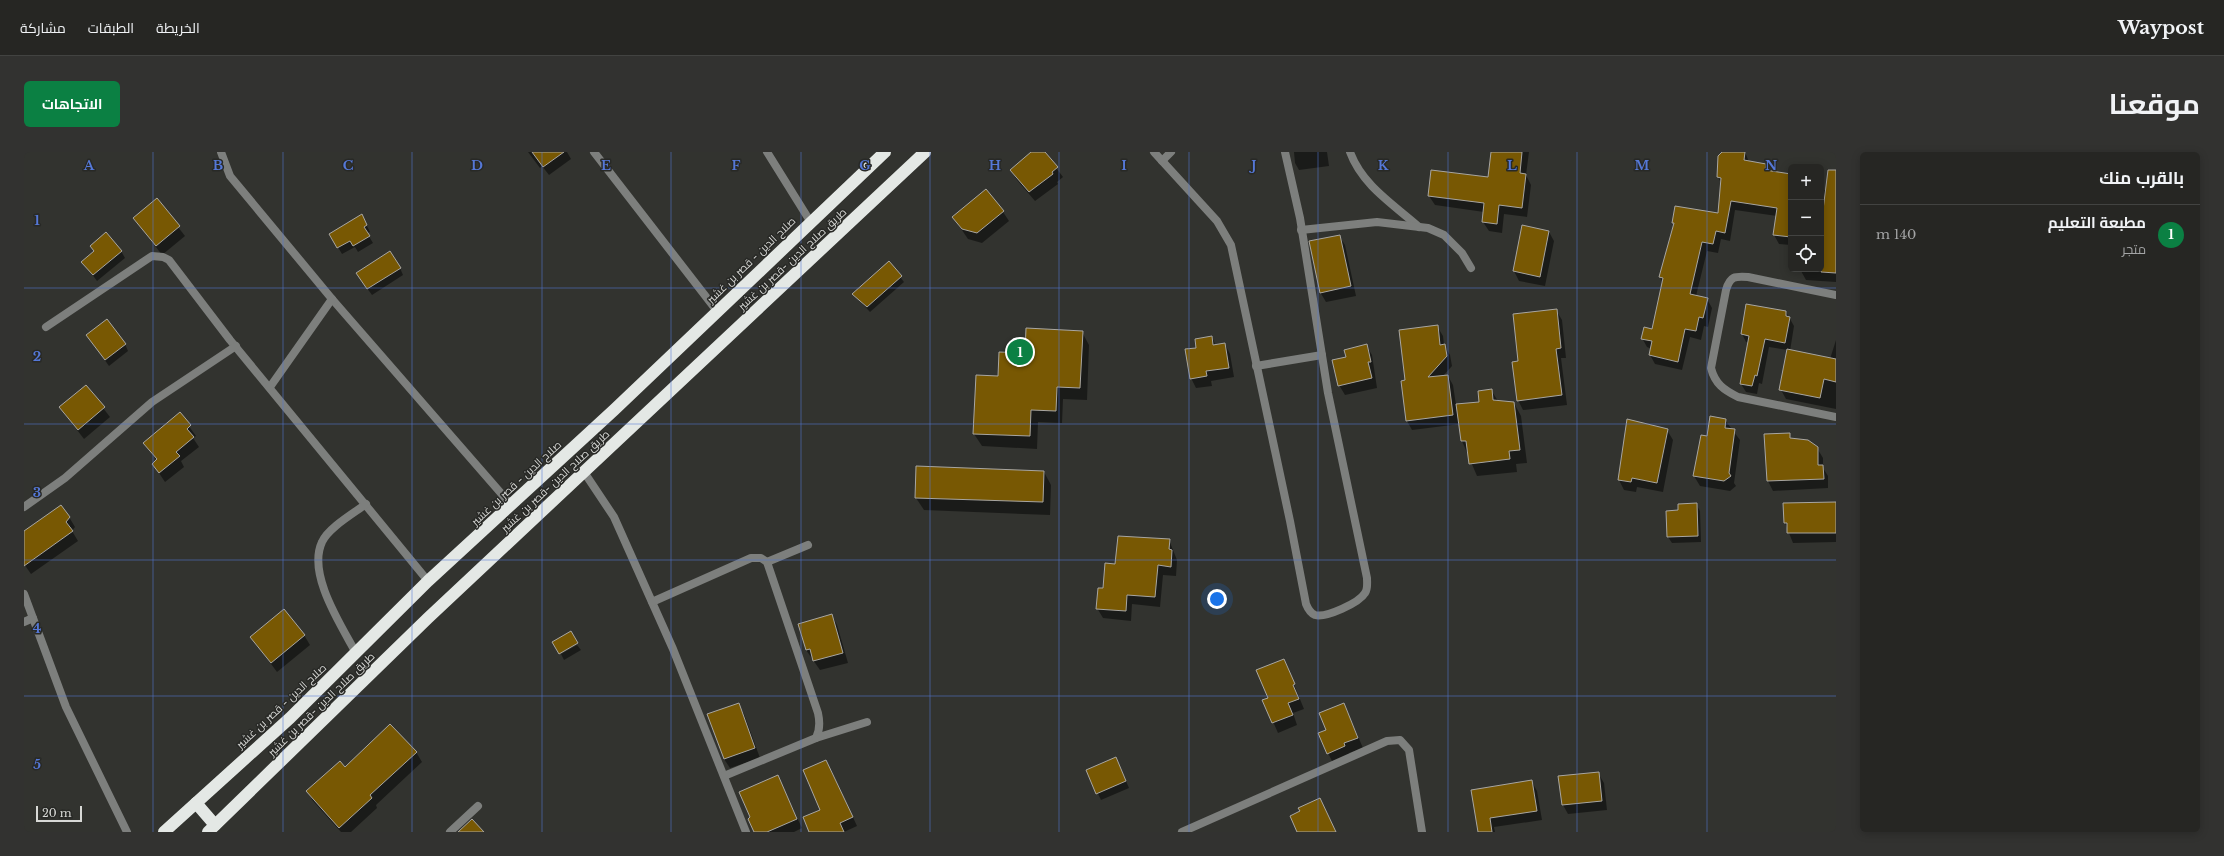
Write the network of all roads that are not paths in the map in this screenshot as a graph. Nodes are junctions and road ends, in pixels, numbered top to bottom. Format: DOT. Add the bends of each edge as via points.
graph roads {
  1 [pos="221,152"];
  2 [pos="594,152"];
  3 [pos="767,152"];
  4 [pos="884,152"];
  5 [pos="925,152"];
  6 [pos="1154,152"];
  7 [pos="1171,152"];
  8 [pos="1285,152"];
  9 [pos="1350,152"];
  10 [pos="1162,161"];
  11 [pos="810,221"];
  12 [pos="1419,227"];
  13 [pos="1301,230"];
  14 [pos="1471,268"];
  15 [pos="1836,295"];
  16 [pos="332,299"];
  17 [pos="717,311"];
  18 [pos="46,328"];
  19 [pos="236,346"];
  20 [pos="1322,355"];
  21 [pos="1256,366"];
  22 [pos="270,387"];
  23 [pos="1836,416"];
  24 [pos="584,472"];
  25 [pos="366,504"];
  26 [pos="512,506"];
  27 [pos="24,507"];
  28 [pos="808,545"];
  29 [pos="767,562"];
  30 [pos="428,581"];
  31 [pos="24,594"];
  32 [pos="652,602"];
  33 [pos="33,618"];
  34 [pos="24,622"];
  35 [pos="356,653"];
  36 [pos="867,722"];
  37 [pos="816,738"];
  38 [pos="724,776"];
  39 [pos="196,803"];
  40 [pos="478,806"];
  41 [pos="211,828"];
  42 [pos="127,832"];
  43 [pos="164,832"];
  44 [pos="450,832"];
  45 [pos="746,832"];
  46 [pos="1182,832"];
  47 [pos="1422,832"];
  1 -- 16 [label="street" via="230,176"];
  2 -- 17 [label="street"];
  3 -- 11 [label="street"];
  4 -- 11 [label="highway, صلاح الدين - قصر بن غشير"];
  5 -- 24 [label="highway, طريق صلاح الدين -قصر بن غشير"];
  6 -- 10 [label="street"];
  7 -- 10 [label="street"];
  8 -- 13 [label="street"];
  9 -- 12 [label="street" via="1366,181"];
  10 -- 21 [label="street" via="1217,221 1231,245"];
  11 -- 17 [label="highway, صلاح الدين - قصر بن غشير"];
  12 -- 13 [label="street" via="1377,222"];
  12 -- 14 [label="street" via="1444,235 1462,253"];
  13 -- 20 [label="street"];
  15 -- 23 [label="street" via="1748,277 1730,278 1711,368 1714,380 1738,397"];
  16 -- 22 [label="street"];
  16 -- 26 [label="street"];
  17 -- 26 [label="highway, صلاح الدين - قصر بن غشير"];
  18 -- 19 [label="street" via="152,256 163,257 169,260"];
  19 -- 22 [label="street"];
  19 -- 27 [label="street" via="152,402 65,478"];
  20 -- 21 [label="street"];
  20 -- 21 [label="street" via="1367,578 1366,592 1357,602 1324,615 1314,614 1308,610 1306,604"];
  22 -- 25 [label="street"];
  24 -- 32 [label="street" via="614,517"];
  24 -- 41 [label="highway, طريق صلاح الدين -قصر بن غشير" via="428,618"];
  25 -- 30 [label="street"];
  25 -- 35 [label="street" via="328,534 322,542 320,551 319,568 325,595"];
  26 -- 30 [label="highway, صلاح الدين - قصر بن غشير"];
  28 -- 29 [label="street"];
  29 -- 32 [label="street" via="761,558 751,558"];
  29 -- 37 [label="street" via="818,713 820,721"];
  30 -- 35 [label="highway, صلاح الدين - قصر بن غشير"];
  31 -- 33 [label="street"];
  32 -- 38 [label="street"];
  33 -- 34 [label="street"];
  33 -- 42 [label="street" via="66,707"];
  35 -- 39 [label="highway, صلاح الدين - قصر بن غشير" via="290,718"];
  36 -- 37 [label="street"];
  37 -- 38 [label="street"];
  38 -- 45 [label="street"];
  39 -- 41 [label="highway"];
  39 -- 43 [label="highway, صلاح الدين - قصر بن غشير"];
  40 -- 44 [label="street"];
  46 -- 47 [label="street" via="1387,741 1400,740 1409,750"];
}
